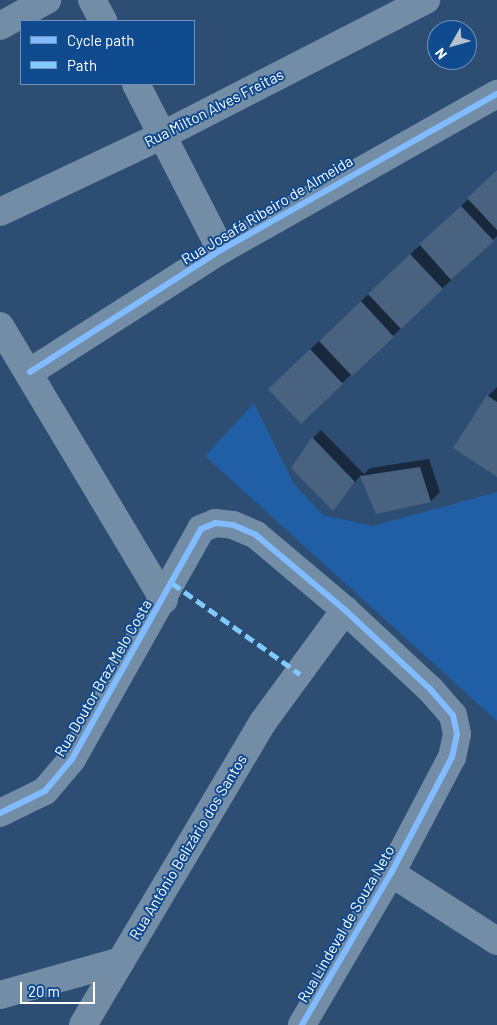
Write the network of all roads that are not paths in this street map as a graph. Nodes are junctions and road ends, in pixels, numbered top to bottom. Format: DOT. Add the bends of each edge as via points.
graph roads {
  1 [pos="47,0"];
  2 [pos="92,0"];
  3 [pos="426,0"];
  4 [pos="102,20"];
  5 [pos="0,26"];
  6 [pos="137,85"];
  7 [pos="497,94"];
  8 [pos="163,135"];
  9 [pos="0,212"];
  10 [pos="221,250"];
  11 [pos="0,326"];
  12 [pos="30,372"];
  13 [pos="202,529"];
  14 [pos="164,600"];
  15 [pos="345,610"];
  16 [pos="0,813"];
  17 [pos="392,873"];
  18 [pos="497,941"];
  19 [pos="121,960"];
  20 [pos="0,995"];
  21 [pos="83,1025"];
  22 [pos="302,1025"];
  1 -- 5 [label="street"];
  2 -- 4 [label="street"];
  3 -- 8 [label="street, Rua Milton Alves Freitas"];
  6 -- 8 [label="street"];
  7 -- 10 [label="street, Rua Josafá Ribeiro de Almeida"];
  8 -- 9 [label="street, Rua Milton Alves Freitas"];
  8 -- 10 [label="street"];
  10 -- 12 [label="street, Rua Josafá Ribeiro de Almeida"];
  11 -- 12 [label="street"];
  12 -- 14 [label="street"];
  13 -- 14 [label="street, Rua Doutor Braz Melo Costa"];
  13 -- 15 [label="street, Rua Lindeval de Souza Neto" via="215,523 233,524 256,535"];
  14 -- 16 [label="street, Rua Doutor Braz Melo Costa" via="72,759 45,791"];
  15 -- 17 [label="street, Rua Lindeval de Souza Neto" via="453,715 457,734 452,757"];
  15 -- 19 [label="street, Rua Antônio Belizário dos Santos" via="263,722"];
  17 -- 18 [label="street"];
  17 -- 22 [label="street, Rua Lindeval de Souza Neto"];
  19 -- 20 [label="street"];
  19 -- 21 [label="street, Rua Antônio Belizário dos Santos"];
}
